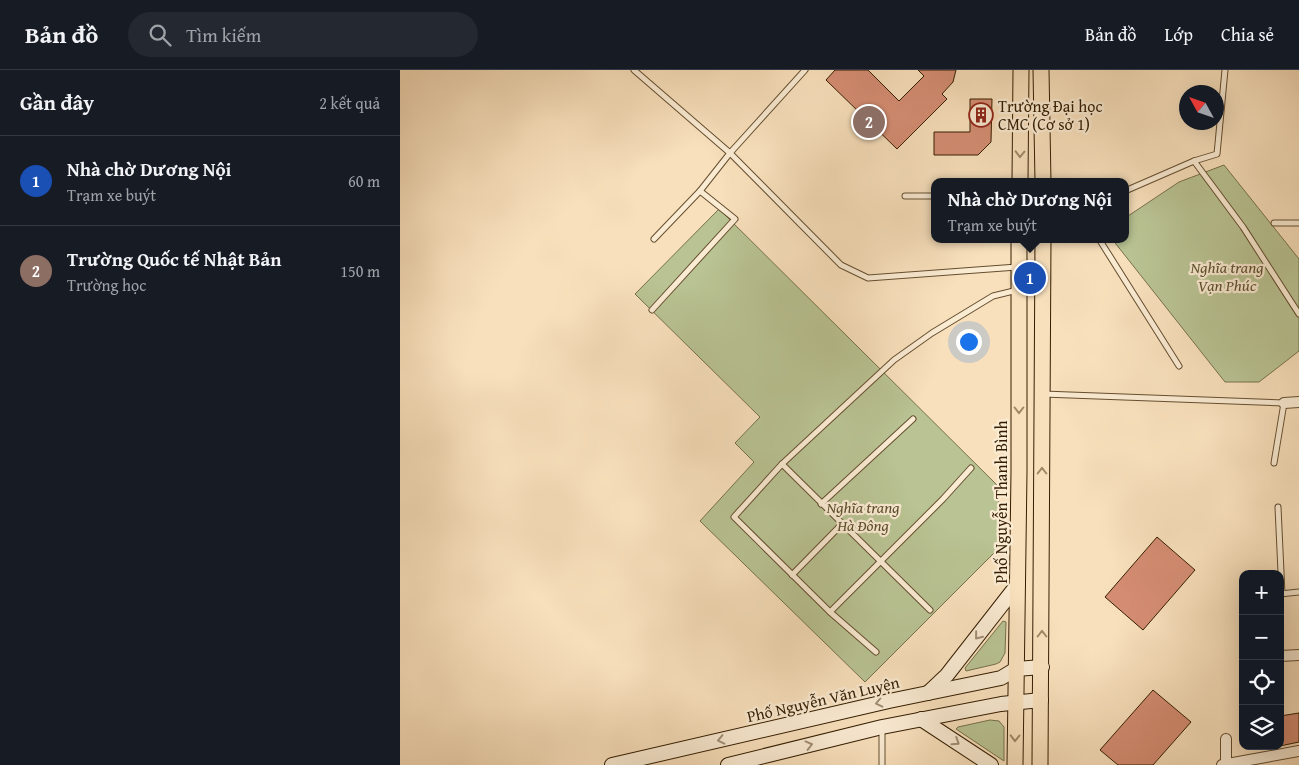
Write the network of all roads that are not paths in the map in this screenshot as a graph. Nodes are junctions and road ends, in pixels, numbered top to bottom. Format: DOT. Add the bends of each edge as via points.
graph roads {
  1 [pos="634,70"];
  2 [pos="804,70"];
  3 [pos="1021,70"];
  4 [pos="1041,70"];
  5 [pos="1226,70"];
  6 [pos="730,153"];
  7 [pos="1194,161"];
  8 [pos="1020,178"];
  9 [pos="1043,178"];
  10 [pos="1129,189"];
  11 [pos="700,191"];
  12 [pos="905,196"];
  13 [pos="931,196"];
  14 [pos="1274,222"];
  15 [pos="1299,223"];
  16 [pos="654,239"];
  17 [pos="1019,243"];
  18 [pos="1043,243"];
  19 [pos="1102,243"];
  20 [pos="1019,267"];
  21 [pos="1018,290"];
  22 [pos="652,310"];
  23 [pos="1299,314"];
  24 [pos="1179,366"];
  25 [pos="1042,394"];
  26 [pos="1299,402"];
  27 [pos="1284,403"];
  28 [pos="913,419"];
  29 [pos="1274,463"];
  30 [pos="782,464"];
  31 [pos="971,468"];
  32 [pos="821,504"];
  33 [pos="1278,507"];
  34 [pos="842,524"];
  35 [pos="880,561"];
  36 [pos="1280,570"];
  37 [pos="792,575"];
  38 [pos="1018,584"];
  39 [pos="1299,592"];
  40 [pos="1284,594"];
  41 [pos="930,610"];
  42 [pos="830,612"];
  43 [pos="876,652"];
  44 [pos="1299,655"];
  45 [pos="1284,656"];
  46 [pos="1042,667"];
  47 [pos="1016,669"];
  48 [pos="927,693"];
  49 [pos="1041,700"];
  50 [pos="1015,702"];
  51 [pos="921,720"];
  52 [pos="882,727"];
  53 [pos="1226,739"];
  54 [pos="1299,751"];
  55 [pos="612,765"];
  56 [pos="728,765"];
  57 [pos="882,765"];
  58 [pos="991,765"];
  59 [pos="1014,765"];
  60 [pos="1040,765"];
  61 [pos="1225,765"];
  1 -- 6 [label="lane"];
  2 -- 6 [label="lane"];
  3 -- 8 [label="main road, one-way"];
  4 -- 9 [label="main road"];
  5 -- 7 [label="lane" via="1217,154"];
  6 -- 11 [label="lane"];
  6 -- 20 [label="lane" via="841,265 868,278"];
  7 -- 10 [label="lane"];
  7 -- 23 [label="lane" via="1243,227"];
  11 -- 16 [label="lane"];
  11 -- 22 [label="lane" via="735,219"];
  12 -- 13 [label="lane"];
  14 -- 15 [label="lane"];
  17 -- 20 [label="main road, Phố Nguyễn Thanh Bình"];
  18 -- 25 [label="main road"];
  19 -- 24 [label="lane"];
  20 -- 21 [label="main road, Phố Nguyễn Thanh Bình"];
  21 -- 30 [label="lane" via="993,296 894,360"];
  21 -- 38 [label="main road, Phố Nguyễn Thanh Bình, one-way"];
  25 -- 27 [label="lane"];
  46 -- 25 [label="main road, one-way"];
  26 -- 27 [label="street"];
  27 -- 29 [label="lane"];
  28 -- 32 [label="lane"];
  30 -- 32 [label="lane"];
  30 -- 37 [label="lane" via="734,517"];
  31 -- 35 [label="lane"];
  32 -- 34 [label="lane"];
  33 -- 36 [label="lane"];
  34 -- 35 [label="lane"];
  34 -- 37 [label="lane"];
  35 -- 41 [label="lane"];
  35 -- 42 [label="lane"];
  37 -- 42 [label="lane"];
  38 -- 47 [label="main road, Phố Nguyễn Thanh Bình"];
  38 -- 48 [label="main road, one-way" via="947,675"];
  39 -- 40 [label="lane"];
  42 -- 43 [label="lane"];
  44 -- 45 [label="street"];
  46 -- 47 [label="main road, Phố Nguyễn Văn Luyện"];
  46 -- 49 [label="main road"];
  47 -- 48 [label="main road, Phố Nguyễn Văn Luyện" via="1000,678"];
  47 -- 50 [label="main road, Phố Nguyễn Thanh Bình"];
  48 -- 55 [label="main road, Phố Nguyễn Văn Luyện, one-way"];
  49 -- 50 [label="main road"];
  49 -- 60 [label="main road"];
  50 -- 51 [label="main road"];
  50 -- 59 [label="main road, Phố Nguyễn Thanh Bình, one-way"];
  51 -- 52 [label="main road"];
  51 -- 58 [label="main road, one-way"];
  56 -- 52 [label="main road, one-way"];
  52 -- 57 [label="lane"];
  53 -- 61 [label="street"];
  54 -- 61 [label="street"];
}
